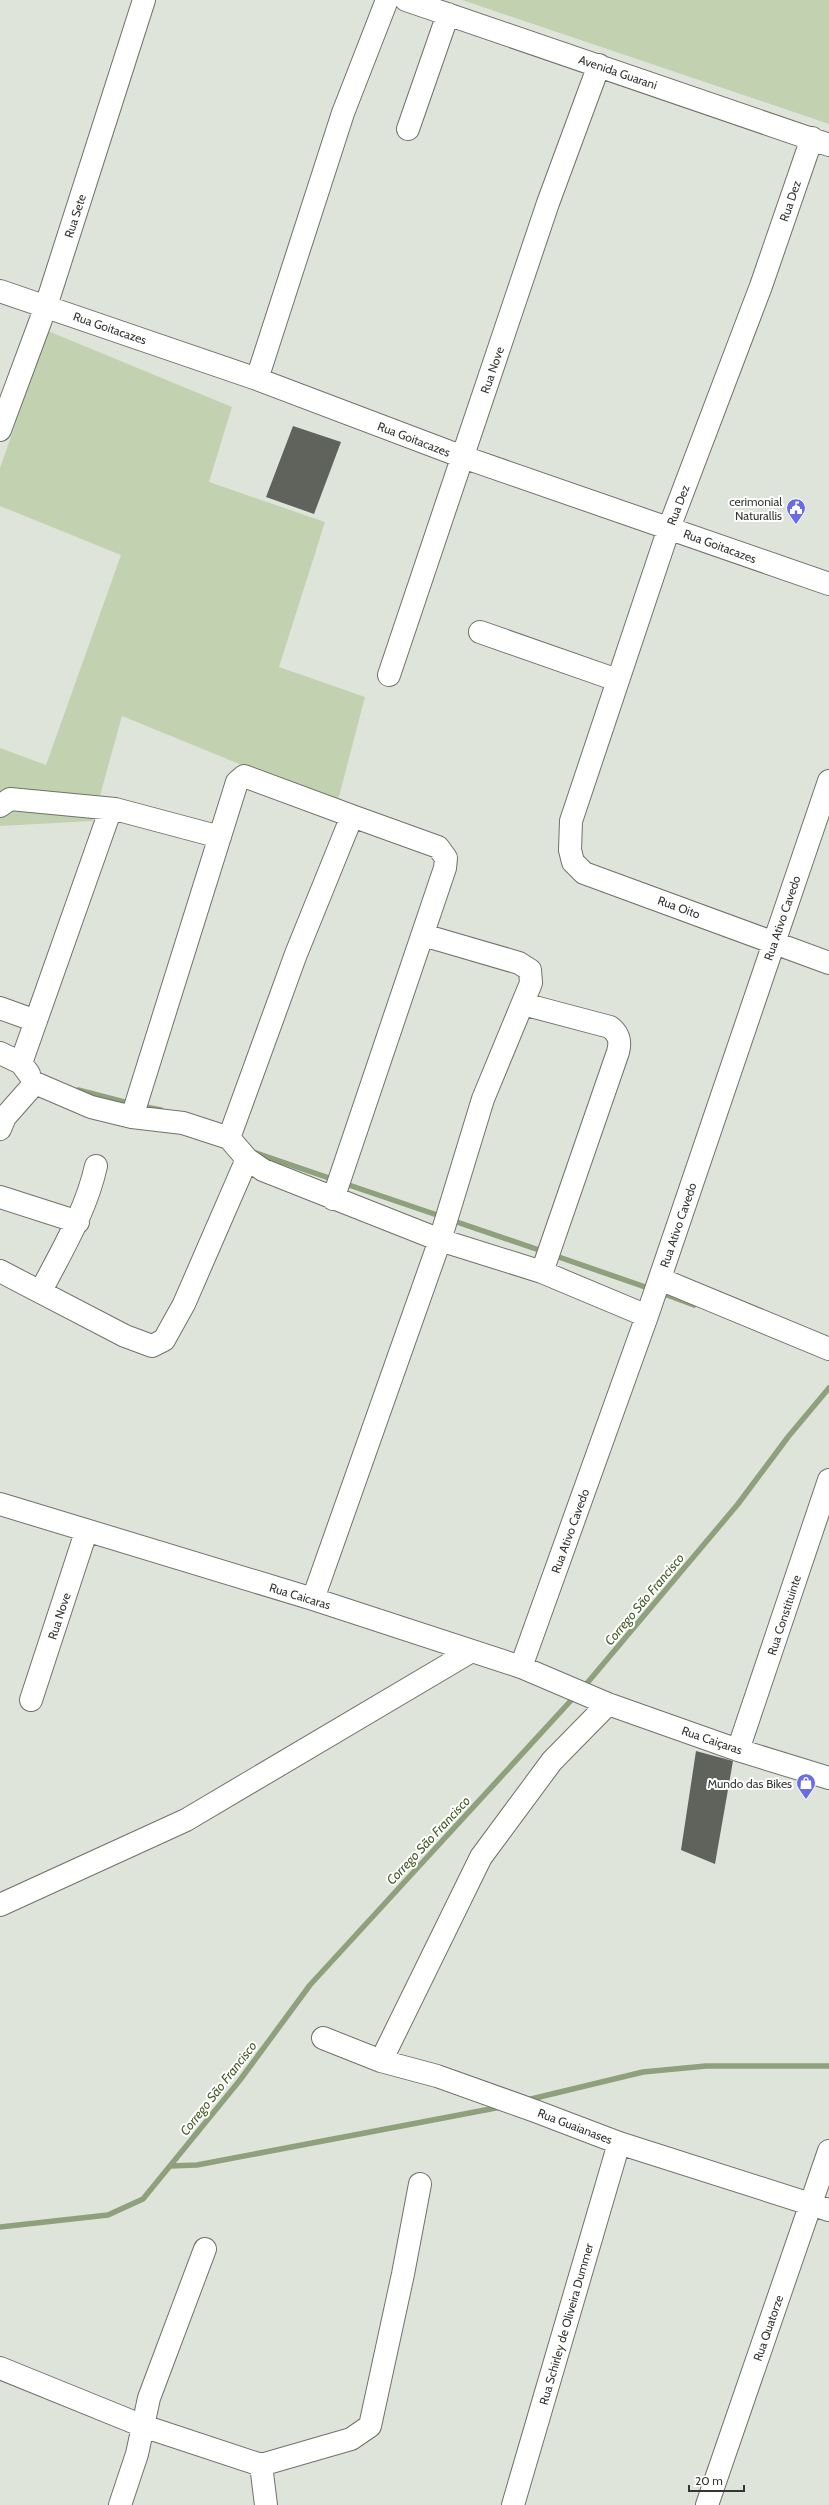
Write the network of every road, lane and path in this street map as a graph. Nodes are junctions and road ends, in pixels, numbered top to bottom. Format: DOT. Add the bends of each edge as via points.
graph roads {
  1 [pos="144,0"];
  2 [pos="387,0"];
  3 [pos="406,0"];
  4 [pos="448,14"];
  5 [pos="599,65"];
  6 [pos="408,129"];
  7 [pos="820,142"];
  8 [pos="0,290"];
  9 [pos="46,306"];
  10 [pos="256,379"];
  11 [pos="0,430"];
  12 [pos="463,457"];
  13 [pos="669,528"];
  14 [pos="829,584"];
  15 [pos="480,632"];
  16 [pos="389,675"];
  17 [pos="617,680"];
  18 [pos="829,781"];
  19 [pos="0,806"];
  20 [pos="115,809"];
  21 [pos="352,816"];
  22 [pos="220,837"];
  23 [pos="584,873"];
  24 [pos="423,935"];
  25 [pos="774,942"];
  26 [pos="829,964"];
  27 [pos="523,1004"];
  28 [pos="0,1008"];
  29 [pos="36,1021"];
  30 [pos="0,1053"];
  31 [pos="21,1063"];
  32 [pos="36,1083"];
  33 [pos="132,1117"];
  34 [pos="0,1129"];
  35 [pos="230,1138"];
  36 [pos="247,1159"];
  37 [pos="96,1166"];
  38 [pos="0,1197"];
  39 [pos="333,1199"];
  40 [pos="78,1222"];
  41 [pos="440,1240"];
  42 [pos="0,1271"];
  43 [pos="542,1272"];
  44 [pos="660,1279"];
  45 [pos="41,1291"];
  46 [pos="647,1316"];
  47 [pos="829,1349"];
  48 [pos="829,1480"];
  49 [pos="0,1504"];
  50 [pos="86,1532"];
  51 [pos="313,1599"];
  52 [pos="470,1652"];
  53 [pos="521,1667"];
  54 [pos="31,1700"];
  55 [pos="602,1702"];
  56 [pos="738,1750"];
  57 [pos="829,1778"];
  58 [pos="0,1905"];
  59 [pos="323,2038"];
  60 [pos="381,2061"];
  61 [pos="619,2144"];
  62 [pos="829,2151"];
  63 [pos="420,2184"];
  64 [pos="820,2207"];
  65 [pos="205,2249"];
  66 [pos="0,2368"];
  67 [pos="143,2426"];
  68 [pos="261,2465"];
  69 [pos="120,2505"];
  70 [pos="266,2505"];
  71 [pos="513,2505"];
  72 [pos="707,2505"];
  1 -- 9 [label="street, Rua Sete"];
  2 -- 10 [label="street" via="344,113"];
  3 -- 4 [label="street, Avenida Guarani"];
  4 -- 5 [label="street, Avenida Guarani"];
  4 -- 6 [label="street"];
  5 -- 7 [label="street, Avenida Guarani"];
  5 -- 12 [label="street, Rua Nove" via="548,203"];
  7 -- 13 [label="street, Rua Dez" via="761,286"];
  8 -- 9 [label="street, Rua Goitacazes"];
  9 -- 10 [label="street, Rua Goitacazes"];
  9 -- 11 [label="street, Rua Sete"];
  10 -- 12 [label="street, Rua Goitacazes"];
  12 -- 13 [label="street, Rua Goitacazes"];
  12 -- 16 [label="street, Rua Nove"];
  13 -- 14 [label="street, Rua Goitacazes"];
  13 -- 17 [label="street, Rua Dez"];
  15 -- 17 [label="street"];
  17 -- 23 [label="street, Rua Dez" via="571,820 570,850 574,862"];
  18 -- 25 [label="street, Rua Ativo Cavedo"];
  19 -- 20 [label="street" via="10,800"];
  20 -- 22 [label="street"];
  20 -- 29 [label="street" via="109,814"];
  21 -- 22 [label="street" via="244,776 237,782"];
  21 -- 24 [label="street" via="438,847 446,858"];
  21 -- 35 [label="street" via="296,954"];
  22 -- 33 [label="street"];
  23 -- 25 [label="street, Rua Oito"];
  24 -- 27 [label="street" via="527,966 532,977"];
  24 -- 39 [label="street"];
  25 -- 26 [label="street, Rua Oito"];
  25 -- 44 [label="street, Rua Ativo Cavedo"];
  27 -- 41 [label="street" via="483,1099"];
  27 -- 43 [label="street" via="610,1027 615,1031 619,1041 618,1052"];
  28 -- 29 [label="street"];
  29 -- 31 [label="street"];
  30 -- 31 [label="street"];
  31 -- 32 [label="street"];
  32 -- 33 [label="street" via="91,1107"];
  32 -- 34 [label="street" via="5,1117"];
  33 -- 35 [label="street" via="183,1122"];
  35 -- 36 [label="street"];
  36 -- 39 [label="street" via="263,1170"];
  36 -- 45 [label="street" via="184,1304 164,1340 152,1346 125,1336"];
  37 -- 40 [label="street"];
  38 -- 40 [label="street"];
  39 -- 41 [label="street"];
  40 -- 45 [label="street"];
  41 -- 43 [label="street"];
  41 -- 51 [label="street"];
  42 -- 45 [label="street"];
  43 -- 46 [label="street"];
  44 -- 46 [label="street, Rua Ativo Cavedo"];
  44 -- 47 [label="street"];
  46 -- 53 [label="street, Rua Ativo Cavedo"];
  48 -- 56 [label="street, Rua Constituinte"];
  49 -- 50 [label="street, Rua Caicaras"];
  50 -- 51 [label="street, Rua Caicaras"];
  50 -- 54 [label="street, Rua Nove"];
  51 -- 52 [label="street, Rua Caicaras"];
  52 -- 53 [label="street, Rua Caicaras"];
  52 -- 58 [label="street" via="186,1820"];
  53 -- 55 [label="street, Rua Caicaras"];
  55 -- 56 [label="street, Rua Caiçaras"];
  55 -- 60 [label="street" via="552,1761 481,1857"];
  56 -- 57 [label="street, Rua Caiçaras"];
  59 -- 60 [label="street, Rua Guaianases"];
  60 -- 61 [label="street, Rua Guaianases" via="437,2076 536,2110"];
  61 -- 64 [label="street, Rua Guaianases"];
  61 -- 71 [label="street, Rua Schirley de Oliveira Dummer"];
  62 -- 64 [label="street, Rua Quatorze"];
  63 -- 68 [label="street" via="370,2426 351,2439"];
  64 -- 72 [label="street, Rua Quatorze"];
  65 -- 67 [label="street" via="149,2398"];
  66 -- 67 [label="street"];
  67 -- 68 [label="street"];
  67 -- 69 [label="street"];
  68 -- 70 [label="street"];
}
